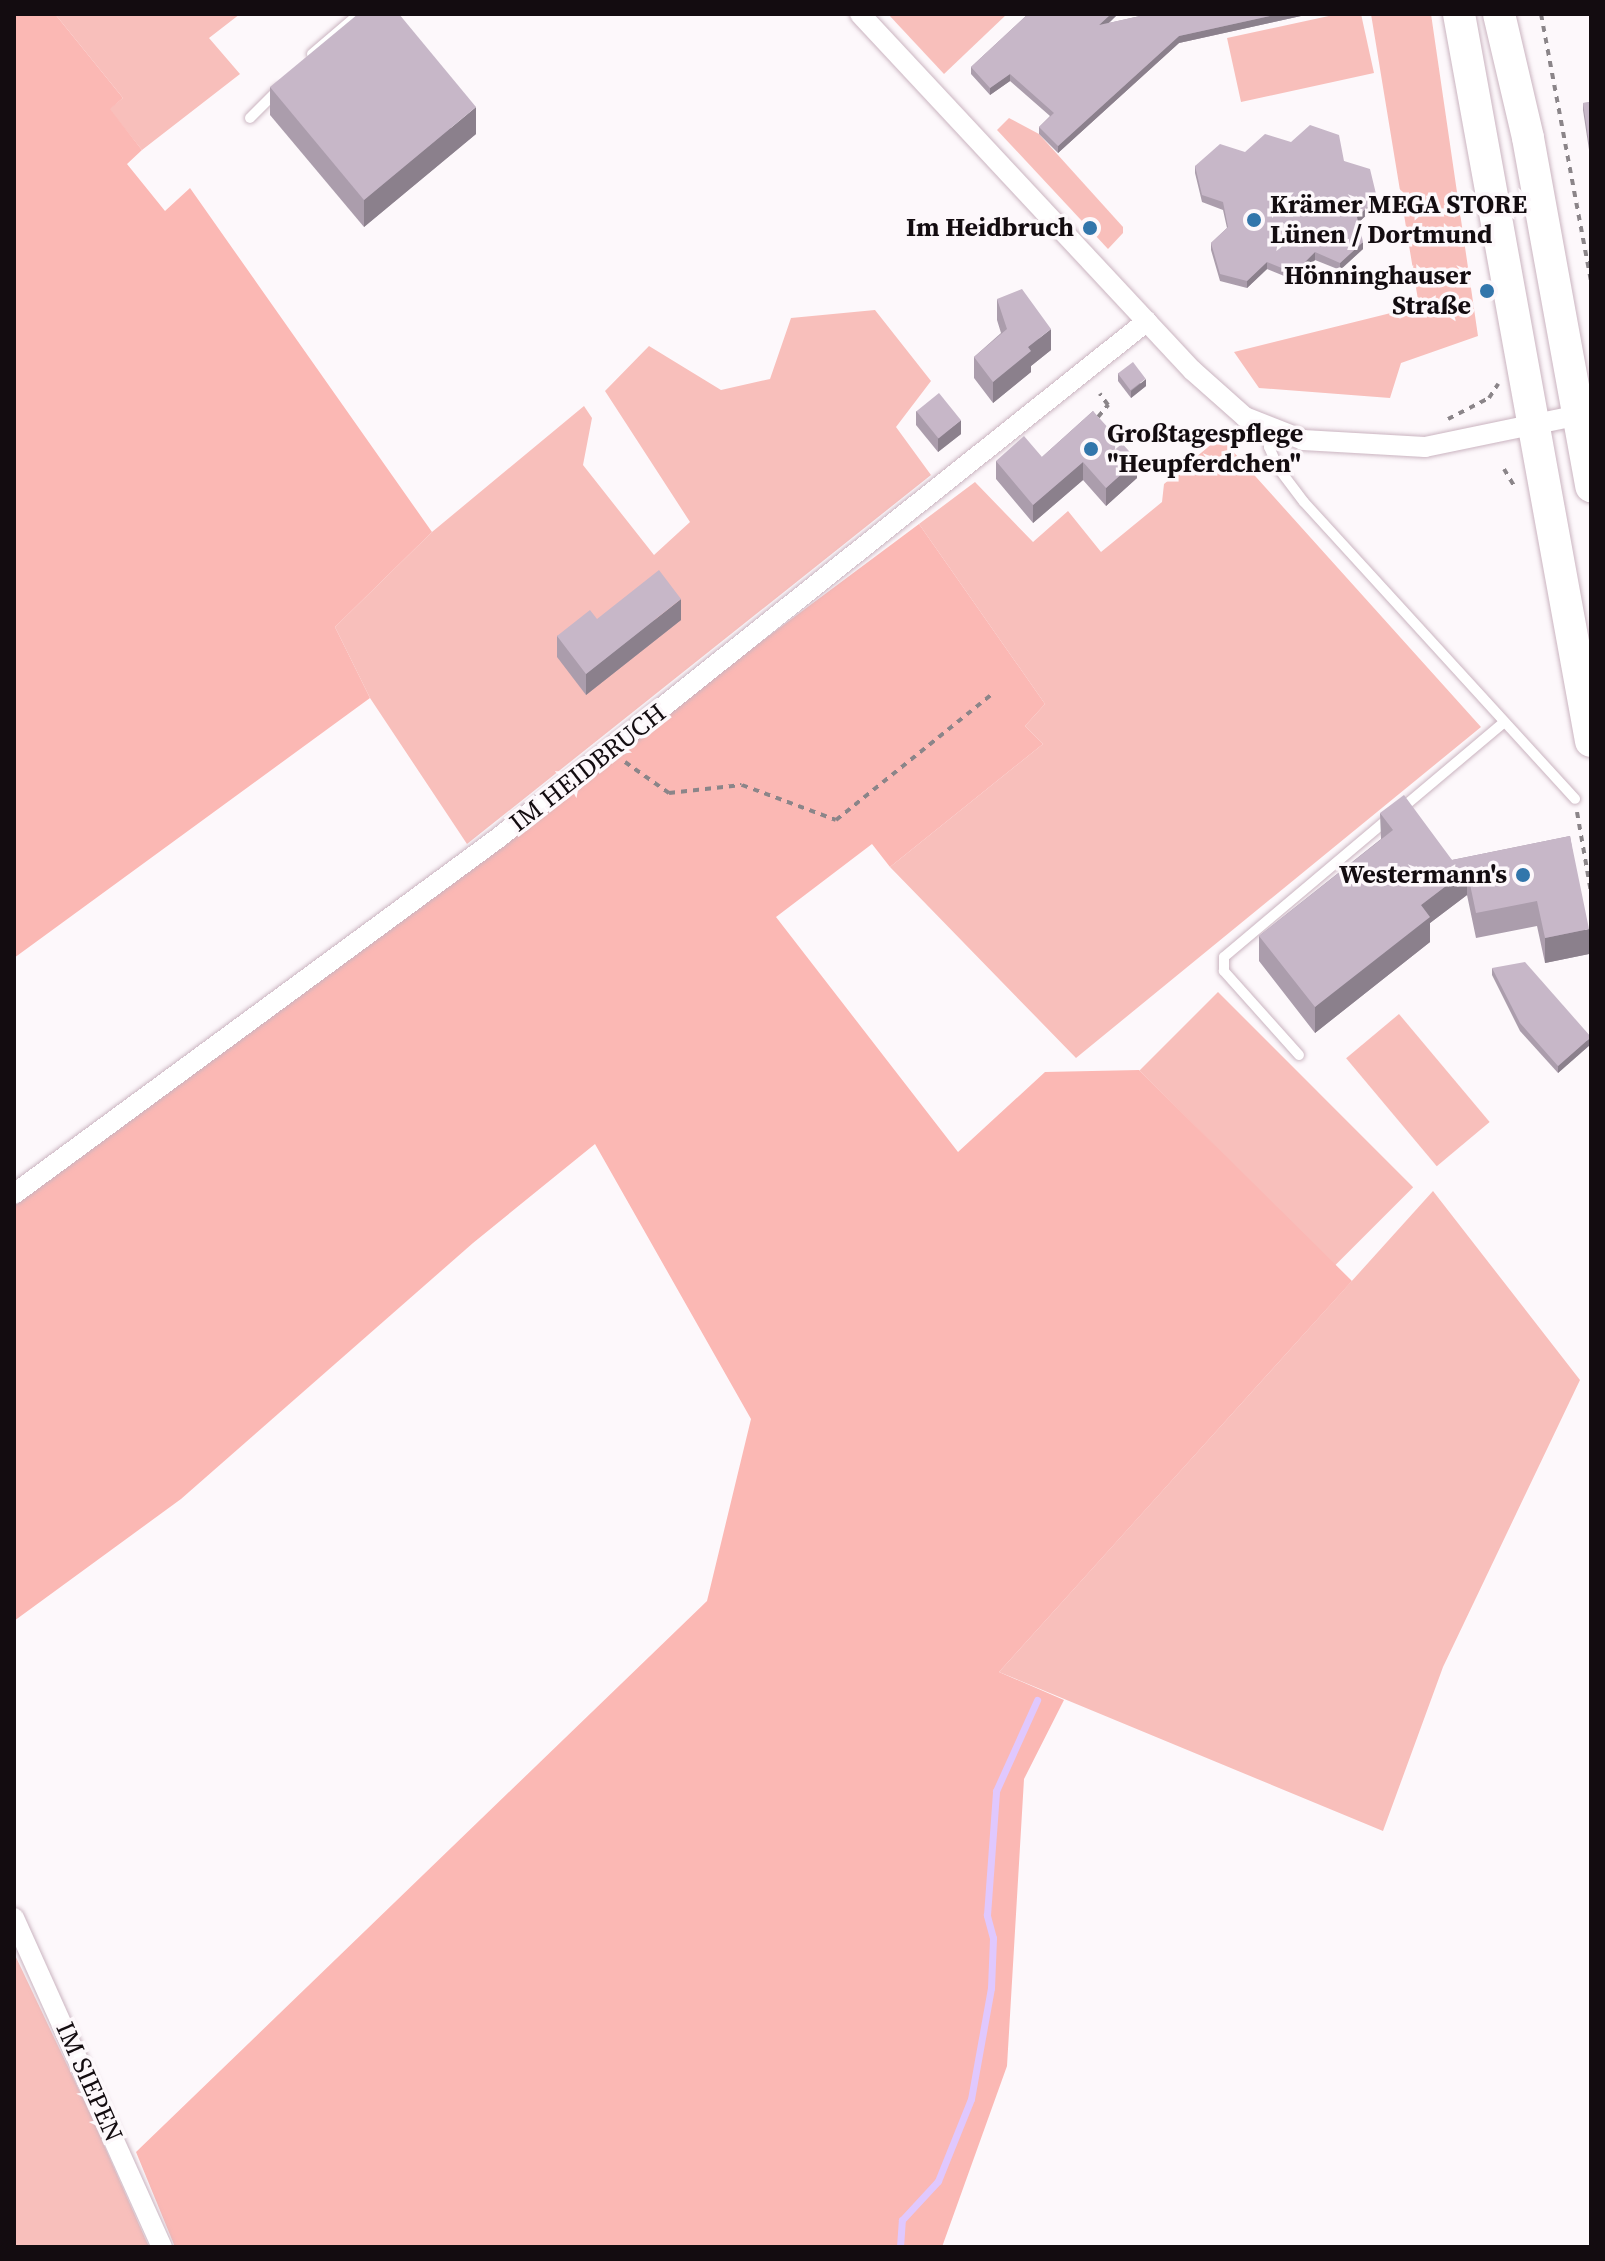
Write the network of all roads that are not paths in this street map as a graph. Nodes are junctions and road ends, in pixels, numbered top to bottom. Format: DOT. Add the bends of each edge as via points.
graph roads {
  1 [pos="359,14"];
  2 [pos="860,14"];
  3 [pos="1459,14"];
  4 [pos="1499,14"];
  5 [pos="304,63"];
  6 [pos="293,74"];
  7 [pos="250,118"];
  8 [pos="1147,321"];
  9 [pos="1585,413"];
  10 [pos="1532,425"];
  11 [pos="1271,430"];
  12 [pos="1591,486"];
  13 [pos="1503,723"];
  14 [pos="1591,741"];
  15 [pos="1575,799"];
  16 [pos="1299,1055"];
  17 [pos="14,1194"];
  18 [pos="14,1918"];
  19 [pos="162,2247"];
  1 -- 5 [label="lane"];
  2 -- 8 [label="street"];
  3 -- 10 [label="main road"];
  4 -- 9 [label="main road"];
  6 -- 7 [label="lane"];
  8 -- 11 [label="street" via="1216,394"];
  8 -- 17 [label="street, IM HEIDBRUCH" via="610,751"];
  9 -- 10 [label="street"];
  9 -- 12 [label="main road"];
  10 -- 11 [label="street" via="1425,447 1303,440"];
  10 -- 14 [label="main road"];
  11 -- 13 [label="lane" via="1269,447 1279,469 1304,502"];
  13 -- 15 [label="lane"];
  13 -- 16 [label="lane" via="1224,957 1224,971"];
  18 -- 19 [label="street, IM SIEPEN"];
}
